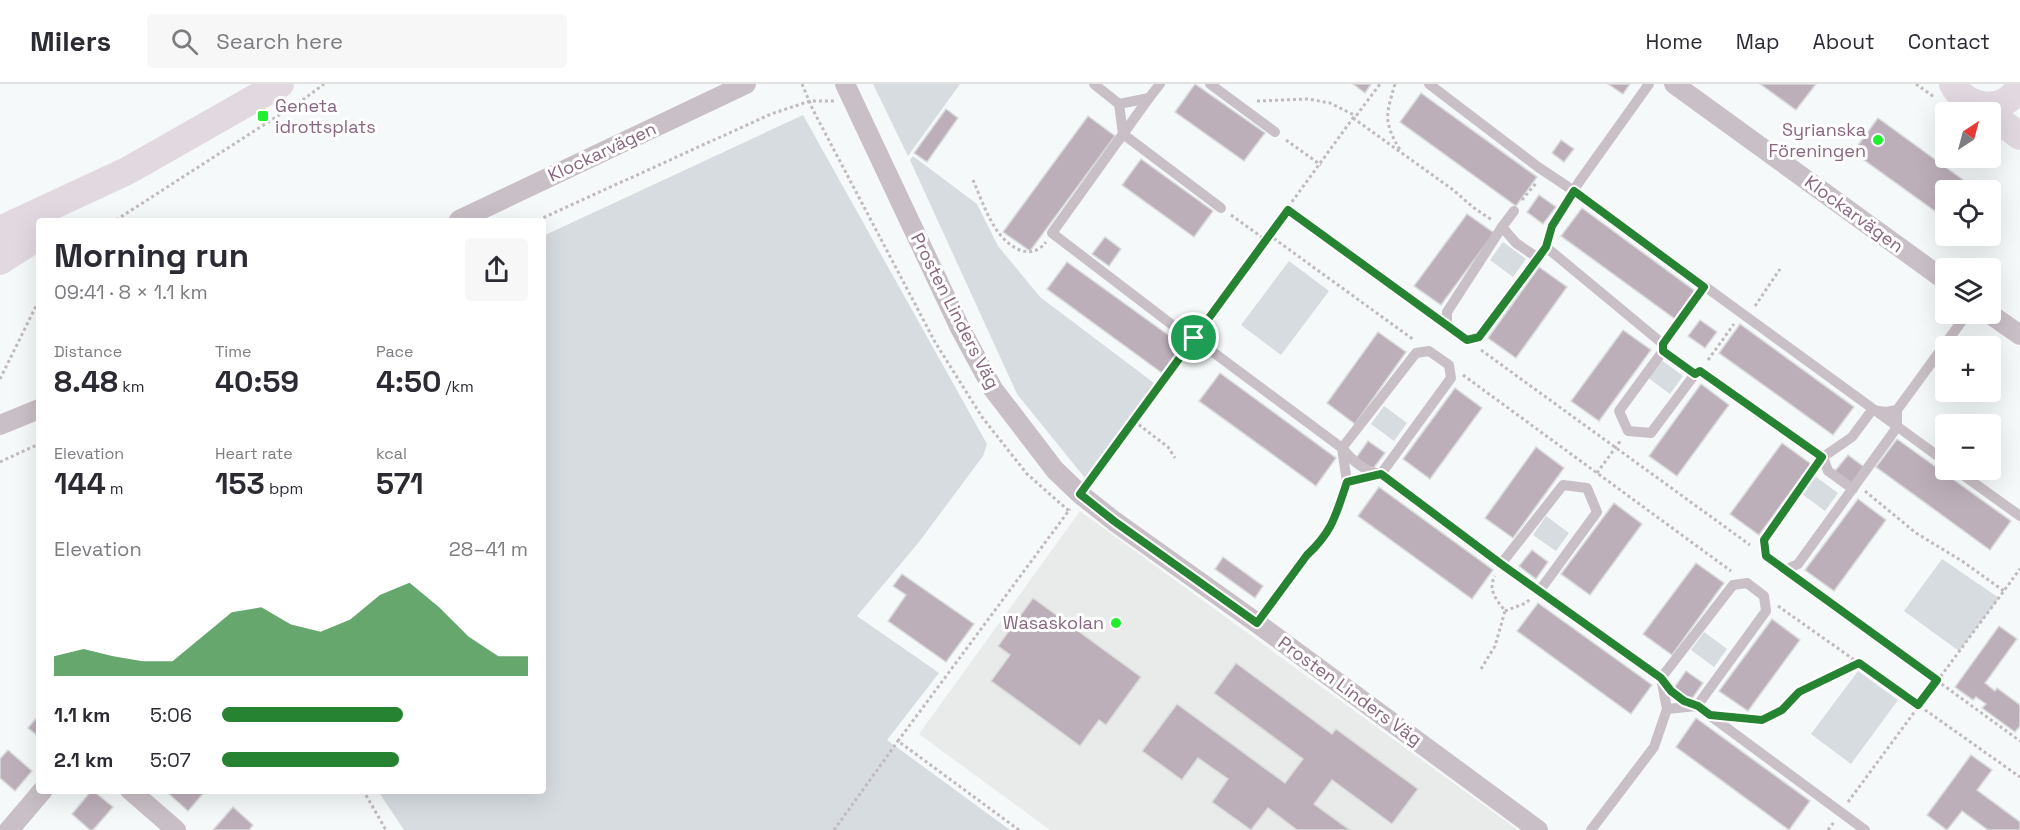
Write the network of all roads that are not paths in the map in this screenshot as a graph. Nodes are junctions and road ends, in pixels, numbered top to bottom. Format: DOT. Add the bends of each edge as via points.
graph roads {
  1 [pos="279,84"];
  2 [pos="746,84"];
  3 [pos="1094,84"];
  4 [pos="1160,84"];
  5 [pos="1210,84"];
  6 [pos="1429,84"];
  7 [pos="1649,84"];
  8 [pos="1674,84"];
  9 [pos="1953,84"];
  10 [pos="2020,86"];
  11 [pos="848,90"];
  12 [pos="1149,98"];
  13 [pos="1970,102"];
  14 [pos="1119,104"];
  15 [pos="2001,104"];
  16 [pos="2001,122"];
  17 [pos="1275,132"];
  18 [pos="1124,134"];
  19 [pos="2020,136"];
  20 [pos="127,171"];
  21 [pos="1574,191"];
  22 [pos="1221,208"];
  23 [pos="1514,211"];
  24 [pos="65,218"];
  25 [pos="463,218"];
  26 [pos="1502,227"];
  27 [pos="0,230"];
  28 [pos="36,238"];
  29 [pos="1546,247"];
  30 [pos="1538,258"];
  31 [pos="0,261"];
  32 [pos="1935,273"];
  33 [pos="2001,322"];
  34 [pos="1959,324"];
  35 [pos="2020,335"];
  36 [pos="1663,348"];
  37 [pos="1695,374"];
  38 [pos="36,410"];
  39 [pos="1872,410"];
  40 [pos="1897,410"];
  41 [pos="0,425"];
  42 [pos="1897,427"];
  43 [pos="1342,448"];
  44 [pos="1935,454"];
  45 [pos="1822,457"];
  46 [pos="1381,474"];
  47 [pos="1970,480"];
  48 [pos="1347,482"];
  49 [pos="1855,486"];
  50 [pos="2020,516"];
  51 [pos="1501,564"];
  52 [pos="1537,590"];
  53 [pos="1257,623"];
  54 [pos="1661,678"];
  55 [pos="1698,706"];
  56 [pos="1667,709"];
  57 [pos="40,794"];
  58 [pos="135,794"];
  59 [pos="9,830"];
  60 [pos="176,830"];
  61 [pos="1538,830"];
  62 [pos="1591,830"];
  63 [pos="1865,830"];
  1 -- 20 [label="main road"];
  2 -- 25 [label="street, Klockarvägen"];
  3 -- 14 [label="lane"];
  4 -- 12 [label="lane"];
  5 -- 17 [label="lane"];
  6 -- 21 [label="lane"];
  7 -- 21 [label="lane"];
  8 -- 32 [label="street, Klockarvägen"];
  9 -- 13 [label="main road"];
  10 -- 15 [label="main road"];
  11 -- 53 [label="street, Prosten Linders Väg" via="993,389 1054,470 1123,528"];
  12 -- 14 [label="lane"];
  12 -- 18 [label="lane"];
  14 -- 18 [label="lane"];
  16 -- 19 [label="main road"];
  18 -- 22 [label="lane"];
  18 -- 43 [label="lane" via="1052,233"];
  20 -- 24 [label="main road"];
  20 -- 27 [label="main road"];
  21 -- 29 [label="lane" via="1552,226"];
  21 -- 39 [label="lane"];
  23 -- 26 [label="lane"];
  26 -- 30 [label="lane"];
  26 -- 30 [label="lane" via="1447,312 1447,325 1467,340 1479,337"];
  28 -- 31 [label="main road"];
  29 -- 30 [label="lane"];
  29 -- 36 [label="lane"];
  33 -- 35 [label="street"];
  34 -- 40 [label="lane"];
  36 -- 37 [label="lane"];
  36 -- 37 [label="lane" via="1619,411 1628,431 1651,433"];
  37 -- 45 [label="lane" via="1700,371"];
  38 -- 41 [label="street"];
  39 -- 40 [label="lane"];
  39 -- 42 [label="lane"];
  39 -- 45 [label="lane" via="1852,437"];
  40 -- 42 [label="lane"];
  42 -- 44 [label="lane"];
  42 -- 49 [label="lane"];
  43 -- 46 [label="lane" via="1362,467"];
  43 -- 46 [label="lane" via="1416,353 1429,351 1449,365 1451,378"];
  43 -- 48 [label="lane"];
  45 -- 49 [label="lane" via="1828,471"];
  45 -- 49 [label="lane" via="1764,540 1766,556 1785,570 1798,564"];
  46 -- 48 [label="lane"];
  46 -- 51 [label="lane"];
  47 -- 50 [label="lane"];
  48 -- 53 [label="lane" via="1332,525"];
  51 -- 52 [label="lane"];
  51 -- 52 [label="lane" via="1563,485 1587,488 1597,512"];
  52 -- 54 [label="lane"];
  53 -- 61 [label="street, Prosten Linders Väg"];
  54 -- 55 [label="lane" via="1684,701"];
  54 -- 55 [label="lane" via="1733,585 1748,583 1764,596 1767,611"];
  54 -- 56 [label="lane"];
  55 -- 56 [label="lane"];
  55 -- 63 [label="lane"];
  56 -- 62 [label="lane" via="1653,747"];
  57 -- 59 [label="street"];
  58 -- 60 [label="street"];
}
